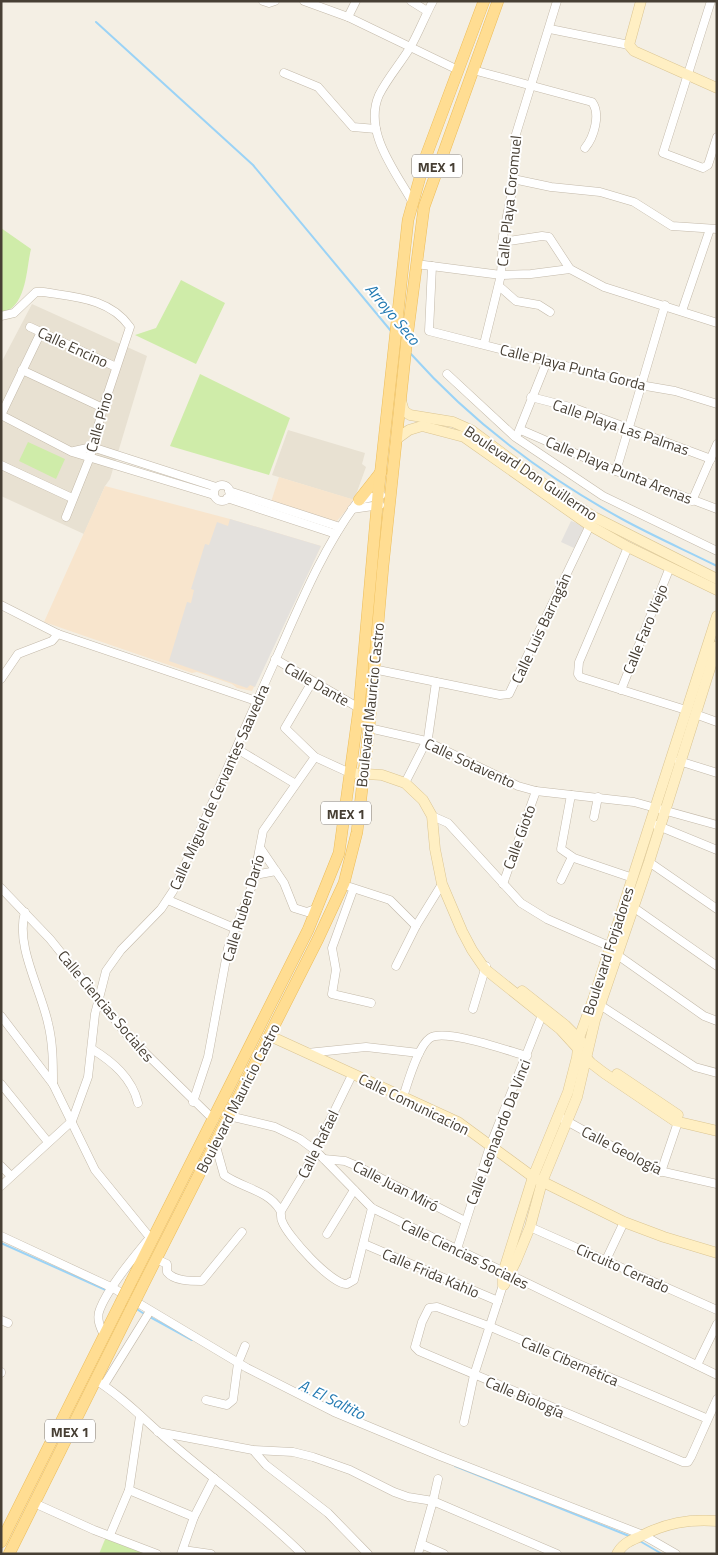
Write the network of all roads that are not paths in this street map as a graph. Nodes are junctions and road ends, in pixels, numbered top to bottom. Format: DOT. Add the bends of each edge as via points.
graph roads {
  1 [pos="263,1"];
  2 [pos="304,1"];
  3 [pos="356,1"];
  4 [pos="412,1"];
  5 [pos="433,1"];
  6 [pos="484,1"];
  7 [pos="498,1"];
  8 [pos="557,1"];
  9 [pos="641,1"];
  10 [pos="711,1"];
  11 [pos="273,2"];
  12 [pos="427,11"];
  13 [pos="348,17"];
  14 [pos="550,29"];
  15 [pos="629,44"];
  16 [pos="411,47"];
  17 [pos="458,70"];
  18 [pos="473,70"];
  19 [pos="284,73"];
  20 [pos="687,75"];
  21 [pos="532,85"];
  22 [pos="717,88"];
  23 [pos="376,128"];
  24 [pos="717,138"];
  25 [pos="585,148"];
  26 [pos="513,179"];
  27 [pos="412,201"];
  28 [pos="714,229"];
  29 [pos="502,242"];
  30 [pos="416,264"];
  31 [pos="432,266"];
  32 [pos="570,269"];
  33 [pos="501,275"];
  34 [pos="498,286"];
  35 [pos="665,306"];
  36 [pos="682,311"];
  37 [pos="550,312"];
  38 [pos="1,316"];
  39 [pos="717,323"];
  40 [pos="30,327"];
  41 [pos="41,332"];
  42 [pos="484,344"];
  43 [pos="547,361"];
  44 [pos="116,368"];
  45 [pos="22,370"];
  46 [pos="447,374"];
  47 [pos="640,385"];
  48 [pos="531,398"];
  49 [pos="401,401"];
  50 [pos="717,404"];
  51 [pos="102,408"];
  52 [pos="1,415"];
  53 [pos="629,427"];
  54 [pos="521,430"];
  55 [pos="515,437"];
  56 [pos="398,438"];
  57 [pos="717,444"];
  58 [pos="92,447"];
  59 [pos="72,452"];
  60 [pos="90,457"];
  61 [pos="711,459"];
  62 [pos="1,465"];
  63 [pos="382,470"];
  64 [pos="616,471"];
  65 [pos="215,491"];
  66 [pos="228,495"];
  67 [pos="72,498"];
  68 [pos="377,500"];
  69 [pos="390,500"];
  70 [pos="692,501"];
  71 [pos="355,504"];
  72 [pos="717,509"];
  73 [pos="66,516"];
  74 [pos="592,521"];
  75 [pos="338,531"];
  76 [pos="628,547"];
  77 [pos="717,551"];
  78 [pos="670,567"];
  79 [pos="717,579"];
  80 [pos="717,590"];
  81 [pos="1,605"];
  82 [pos="717,616"];
  83 [pos="58,634"];
  84 [pos="717,646"];
  85 [pos="276,659"];
  86 [pos="373,669"];
  87 [pos="1,679"];
  88 [pos="312,682"];
  89 [pos="436,682"];
  90 [pos="621,690"];
  91 [pos="256,701"];
  92 [pos="359,708"];
  93 [pos="690,712"];
  94 [pos="717,722"];
  95 [pos="369,728"];
  96 [pos="426,741"];
  97 [pos="237,749"];
  98 [pos="315,757"];
  99 [pos="679,761"];
  100 [pos="350,773"];
  101 [pos="717,773"];
  102 [pos="363,774"];
  103 [pos="405,783"];
  104 [pos="294,784"];
  105 [pos="536,791"];
  106 [pos="571,795"];
  107 [pos="598,797"];
  108 [pos="659,807"];
  109 [pos="432,816"];
  110 [pos="594,817"];
  111 [pos="655,824"];
  112 [pos="717,825"];
  113 [pos="261,849"];
  114 [pos="717,850"];
  115 [pos="572,857"];
  116 [pos="649,862"];
  117 [pos="276,871"];
  118 [pos="255,875"];
  119 [pos="632,878"];
  120 [pos="561,880"];
  121 [pos="442,884"];
  122 [pos="502,884"];
  123 [pos="348,887"];
  124 [pos="2,891"];
  125 [pos="168,900"];
  126 [pos="633,907"];
  127 [pos="318,908"];
  128 [pos="717,909"];
  129 [pos="25,912"];
  130 [pos="416,926"];
  131 [pos="234,928"];
  132 [pos="613,950"];
  133 [pos="483,965"];
  134 [pos="396,966"];
  135 [pos="717,966"];
  136 [pos="98,1000"];
  137 [pos="371,1003"];
  138 [pos="600,1005"];
  139 [pos="473,1009"];
  140 [pos="542,1015"];
  141 [pos="1,1016"];
  142 [pos="717,1021"];
  143 [pos="270,1036"];
  144 [pos="92,1049"];
  145 [pos="583,1049"];
  146 [pos="307,1053"];
  147 [pos="419,1053"];
  148 [pos="527,1056"];
  149 [pos="717,1073"];
  150 [pos="352,1074"];
  151 [pos="1,1084"];
  152 [pos="53,1084"];
  153 [pos="402,1097"];
  154 [pos="193,1102"];
  155 [pos="138,1103"];
  156 [pos="229,1116"];
  157 [pos="564,1119"];
  158 [pos="214,1120"];
  159 [pos="72,1121"];
  160 [pos="678,1122"];
  161 [pos="717,1124"];
  162 [pos="717,1131"];
  163 [pos="48,1142"];
  164 [pos="216,1143"];
  165 [pos="490,1146"];
  166 [pos="316,1151"];
  167 [pos="324,1159"];
  168 [pos="1,1166"];
  169 [pos="661,1172"];
  170 [pos="11,1176"];
  171 [pos="538,1180"];
  172 [pos="717,1184"];
  173 [pos="1,1186"];
  174 [pos="354,1190"];
  175 [pos="372,1208"];
  176 [pos="280,1211"];
  177 [pos="465,1221"];
  178 [pos="624,1222"];
  179 [pos="530,1227"];
  180 [pos="242,1232"];
  181 [pos="327,1234"];
  182 [pos="1,1236"];
  183 [pos="151,1239"];
  184 [pos="364,1244"];
  185 [pos="717,1246"];
  186 [pos="702,1248"];
  187 [pos="457,1249"];
  188 [pos="717,1252"];
  189 [pos="156,1259"];
  190 [pos="606,1260"];
  191 [pos="506,1274"];
  192 [pos="137,1284"];
  193 [pos="503,1285"];
  194 [pos="113,1288"];
  195 [pos="498,1302"];
  196 [pos="431,1306"];
  197 [pos="717,1310"];
  198 [pos="150,1311"];
  199 [pos="717,1324"];
  200 [pos="491,1328"];
  201 [pos="104,1335"];
  202 [pos="245,1346"];
  203 [pos="238,1363"];
  204 [pos="698,1365"];
  205 [pos="474,1375"];
  206 [pos="717,1375"];
  207 [pos="100,1383"];
  208 [pos="717,1399"];
  209 [pos="206,1400"];
  210 [pos="140,1416"];
  211 [pos="708,1419"];
  212 [pos="464,1422"];
  213 [pos="158,1432"];
  214 [pos="252,1450"];
  215 [pos="214,1478"];
  216 [pos="438,1479"];
  217 [pos="129,1490"];
  218 [pos="433,1501"];
  219 [pos="34,1503"];
  220 [pos="194,1517"];
  221 [pos="717,1521"];
  222 [pos="110,1535"];
  223 [pos="643,1535"];
  224 [pos="1,1542"];
  225 [pos="420,1544"];
  226 [pos="182,1552"];
  227 [pos="9,1554"];
  228 [pos="157,1554"];
  229 [pos="212,1554"];
  230 [pos="302,1554"];
  231 [pos="368,1554"];
  232 [pos="418,1554"];
  233 [pos="444,1554"];
  234 [pos="558,1554"];
  235 [pos="617,1554"];
  236 [pos="676,1554"];
  1 -- 11 [label="street"];
  2 -- 13 [label="street"];
  3 -- 13 [label="street"];
  4 -- 12 [label="street"];
  5 -- 12 [label="street"];
  6 -- 17 [label="main road, Boulevard Mauricio Castro / MEX 1"];
  7 -- 18 [label="main road, Boulevard Mauricio Castro / MEX 1"];
  8 -- 14 [label="street, Calle Playa Coromuel"];
  9 -- 15 [label="street"];
  10 -- 20 [label="street"];
  12 -- 16 [label="street"];
  13 -- 16 [label="street"];
  14 -- 15 [label="street"];
  14 -- 21 [label="street, Calle Playa Coromuel"];
  15 -- 20 [label="street" via="640,56"];
  16 -- 17 [label="street"];
  16 -- 23 [label="street" via="379,96"];
  17 -- 27 [label="main road, Boulevard Mauricio Castro / MEX 1"];
  18 -- 21 [label="street"];
  18 -- 30 [label="main road, Boulevard Mauricio Castro / MEX 1" via="426,196"];
  19 -- 23 [label="street" via="318,87 354,127"];
  20 -- 22 [label="street"];
  20 -- 24 [label="street" via="663,153 703,168 708,165"];
  21 -- 25 [label="street" via="592,102 596,110 594,137"];
  21 -- 26 [label="street, Calle Playa Coromuel" via="516,134"];
  23 -- 27 [label="street" via="387,157"];
  26 -- 28 [label="street" via="600,192 634,202 672,226"];
  26 -- 29 [label="street, Calle Playa Coromuel"];
  27 -- 63 [label="main road, Boulevard Mauricio Castro / MEX 1" via="393,346"];
  28 -- 36 [label="street"];
  29 -- 32 [label="street" via="549,237"];
  29 -- 33 [label="street, Calle Playa Coromuel"];
  30 -- 31 [label="street"];
  30 -- 49 [label="main road, Boulevard Mauricio Castro / MEX 1"];
  31 -- 33 [label="street"];
  31 -- 42 [label="street, Calle Playa Punta Gorda" via="429,331"];
  32 -- 33 [label="street"];
  32 -- 35 [label="street" via="604,287"];
  33 -- 34 [label="street, Calle Playa Coromuel"];
  34 -- 37 [label="street" via="516,301 539,305"];
  34 -- 42 [label="street, Calle Playa Coromuel"];
  35 -- 36 [label="street"];
  35 -- 47 [label="street"];
  36 -- 39 [label="street"];
  38 -- 44 [label="street, Calle Pino" via="14,313 36,292 96,301 123,318 130,327"];
  40 -- 41 [label="street, Calle Encino"];
  41 -- 44 [label="street, Calle Encino"];
  41 -- 45 [label="street"];
  42 -- 43 [label="street, Calle Playa Punta Gorda"];
  43 -- 47 [label="street, Calle Playa Punta Gorda"];
  43 -- 48 [label="street"];
  44 -- 51 [label="street, Calle Pino"];
  45 -- 51 [label="street"];
  45 -- 52 [label="street"];
  46 -- 55 [label="street, Boulevard Don Guillermo"];
  47 -- 50 [label="street, Calle Playa Punta Gorda" via="675,391"];
  47 -- 53 [label="street"];
  48 -- 53 [label="street, Calle Playa Las Palmas" via="574,408"];
  48 -- 54 [label="street"];
  49 -- 56 [label="main road, Boulevard Mauricio Castro / MEX 1"];
  49 -- 74 [label="street, Boulevard Don Guillermo" via="410,415 453,422 471,430"];
  51 -- 58 [label="street, Calle Pino"];
  52 -- 59 [label="street"];
  53 -- 61 [label="street, Calle Playa Las Palmas"];
  53 -- 64 [label="street"];
  54 -- 55 [label="street"];
  54 -- 64 [label="street, Calle Playa Punta Arenas"];
  55 -- 77 [label="street, Boulevard Don Guillermo" via="617,504"];
  56 -- 69 [label="main road, Boulevard Mauricio Castro / MEX 1"];
  56 -- 74 [label="street, Boulevard Don Guillermo" via="422,426 464,436"];
  57 -- 61 [label="street"];
  58 -- 59 [label="street"];
  58 -- 60 [label="street, Calle Pino"];
  58 -- 65 [label="street"];
  59 -- 60 [label="street"];
  60 -- 65 [label="street"];
  60 -- 67 [label="street, Calle Pino"];
  61 -- 70 [label="street"];
  62 -- 67 [label="street"];
  63 -- 68 [label="main road, Boulevard Mauricio Castro / MEX 1"];
  63 -- 71 [label="main road"];
  64 -- 70 [label="street, Calle Playa Punta Arenas"];
  65 -- 66 [label="street" via="220,500"];
  65 -- 66 [label="street" via="224,485"];
  66 -- 75 [label="street"];
  67 -- 73 [label="street, Calle Pino"];
  68 -- 69 [label="street"];
  68 -- 71 [label="street"];
  68 -- 71 [label="street"];
  68 -- 92 [label="main road, Boulevard Mauricio Castro / MEX 1"];
  69 -- 86 [label="main road, Boulevard Mauricio Castro / MEX 1"];
  70 -- 72 [label="street, Calle Playa Punta Arenas"];
  71 -- 75 [label="street, Calle Miguel de Cervantes Saavedra"];
  74 -- 76 [label="street, Boulevard Don Guillermo"];
  74 -- 79 [label="street, Boulevard Don Guillermo"];
  74 -- 89 [label="street, Calle Luis Barragán" via="509,694"];
  75 -- 85 [label="street, Calle Miguel de Cervantes Saavedra"];
  76 -- 78 [label="street, Boulevard Don Guillermo"];
  76 -- 90 [label="street" via="577,672 580,677"];
  78 -- 80 [label="street, Boulevard Don Guillermo"];
  78 -- 90 [label="street, Calle Faro Viejo"];
  81 -- 83 [label="street"];
  82 -- 93 [label="street, Boulevard Forjadores"];
  83 -- 87 [label="street" via="52,642 15,656"];
  83 -- 91 [label="street"];
  84 -- 93 [label="street, Boulevard Forjadores"];
  85 -- 88 [label="street, Calle Dante"];
  85 -- 91 [label="street, Calle Miguel de Cervantes Saavedra"];
  86 -- 89 [label="street, Calle Luis Barragán"];
  86 -- 95 [label="main road, Boulevard Mauricio Castro / MEX 1"];
  88 -- 92 [label="street, Calle Dante"];
  88 -- 98 [label="street" via="285,728"];
  89 -- 96 [label="street"];
  90 -- 93 [label="street"];
  91 -- 97 [label="street, Calle Miguel de Cervantes Saavedra"];
  92 -- 100 [label="main road, Boulevard Mauricio Castro / MEX 1"];
  93 -- 94 [label="street"];
  93 -- 99 [label="street, Boulevard Forjadores"];
  93 -- 108 [label="street, Boulevard Forjadores"];
  95 -- 96 [label="street, Calle Sotavento"];
  95 -- 102 [label="main road, Boulevard Mauricio Castro / MEX 1"];
  96 -- 103 [label="street"];
  96 -- 105 [label="street, Calle Sotavento" via="518,786"];
  97 -- 104 [label="street"];
  97 -- 125 [label="street, Calle Miguel de Cervantes Saavedra"];
  98 -- 100 [label="street"];
  98 -- 104 [label="street, Calle Ruben Darío"];
  99 -- 101 [label="street"];
  99 -- 108 [label="street, Boulevard Forjadores"];
  100 -- 102 [label="street"];
  100 -- 127 [label="main road, Boulevard Mauricio Castro / MEX 1" via="339,853"];
  102 -- 103 [label="street" via="382,775"];
  102 -- 123 [label="main road, Boulevard Mauricio Castro / MEX 1"];
  103 -- 109 [label="street" via="423,800"];
  104 -- 113 [label="street, Calle Ruben Darío" via="266,825"];
  105 -- 106 [label="street, Calle Sotavento"];
  105 -- 122 [label="street, Calle Gioto"];
  106 -- 107 [label="street, Calle Sotavento"];
  106 -- 115 [label="street" via="561,845 564,853"];
  107 -- 108 [label="street, Calle Sotavento"];
  107 -- 110 [label="street"];
  108 -- 111 [label="street, Boulevard Forjadores"];
  108 -- 112 [label="street, Calle Sotavento"];
  109 -- 121 [label="street"];
  109 -- 122 [label="street" via="448,823"];
  111 -- 114 [label="street"];
  111 -- 116 [label="street, Boulevard Forjadores"];
  111 -- 119 [label="street, Boulevard Forjadores"];
  113 -- 117 [label="street"];
  113 -- 118 [label="street, Calle Ruben Darío"];
  115 -- 119 [label="street"];
  115 -- 120 [label="street"];
  116 -- 126 [label="street, Boulevard Forjadores"];
  116 -- 128 [label="street"];
  117 -- 118 [label="street"];
  117 -- 127 [label="street" via="294,908 308,912"];
  118 -- 131 [label="street, Calle Ruben Darío"];
  119 -- 132 [label="street, Boulevard Forjadores"];
  121 -- 130 [label="street"];
  121 -- 133 [label="street" via="462,931"];
  122 -- 132 [label="street" via="533,911"];
  123 -- 130 [label="street" via="390,900"];
  123 -- 137 [label="street" via="332,948 336,970 332,994"];
  123 -- 143 [label="main road, Boulevard Mauricio Castro / MEX 1"];
  124 -- 129 [label="street, Calle Ciencias Sociales"];
  125 -- 131 [label="street"];
  125 -- 136 [label="street, Calle Miguel de Cervantes Saavedra" via="113,960"];
  126 -- 132 [label="street, Boulevard Forjadores"];
  126 -- 135 [label="street"];
  127 -- 158 [label="main road, Boulevard Mauricio Castro / MEX 1"];
  129 -- 136 [label="street, Calle Ciencias Sociales"];
  129 -- 152 [label="street" via="22,935 49,1024"];
  130 -- 134 [label="street"];
  131 -- 154 [label="street, Calle Ruben Darío" via="205,1069"];
  132 -- 138 [label="street, Boulevard Forjadores"];
  132 -- 142 [label="street" via="704,1016"];
  132 -- 145 [label="street, Boulevard Forjadores"];
  133 -- 139 [label="street"];
  133 -- 140 [label="street"];
  133 -- 145 [label="street" via="540,1004"];
  136 -- 144 [label="street, Calle Miguel de Cervantes Saavedra"];
  136 -- 154 [label="street, Calle Ciencias Sociales" via="132,1041"];
  138 -- 145 [label="street, Boulevard Forjadores"];
  138 -- 149 [label="street" via="695,1067"];
  140 -- 145 [label="street"];
  140 -- 148 [label="street, Calle Leonaordo Da Vinci"];
  141 -- 152 [label="street"];
  143 -- 146 [label="street, Calle Comunicacion"];
  143 -- 156 [label="main road, Boulevard Mauricio Castro / MEX 1"];
  144 -- 155 [label="street" via="118,1068 134,1090"];
  144 -- 159 [label="street, Calle Miguel de Cervantes Saavedra" via="86,1087"];
  145 -- 157 [label="street, Boulevard Forjadores"];
  145 -- 160 [label="street" via="604,1073"];
  145 -- 161 [label="street" via="678,1115"];
  146 -- 147 [label="street" via="366,1047"];
  146 -- 150 [label="street, Calle Comunicacion"];
  147 -- 148 [label="street" via="430,1038 440,1035"];
  147 -- 153 [label="street"];
  148 -- 165 [label="street, Calle Leonaordo Da Vinci"];
  150 -- 153 [label="street, Calle Comunicacion"];
  150 -- 166 [label="street, Calle Rafael"];
  151 -- 163 [label="street"];
  152 -- 159 [label="street"];
  153 -- 165 [label="street, Calle Comunicacion" via="458,1122"];
  154 -- 158 [label="street, Calle Ciencias Sociales"];
  156 -- 164 [label="main road, Boulevard Mauricio Castro / MEX 1"];
  156 -- 166 [label="street, Calle Ciencias Sociales" via="275,1127"];
  157 -- 169 [label="street, Calle Geología"];
  157 -- 171 [label="street, Boulevard Forjadores"];
  158 -- 183 [label="main road, Boulevard Mauricio Castro / MEX 1"];
  159 -- 163 [label="street"];
  159 -- 183 [label="street" via="95,1170"];
  160 -- 162 [label="street"];
  160 -- 169 [label="street"];
  163 -- 170 [label="street"];
  164 -- 176 [label="street" via="224,1175 254,1189"];
  164 -- 189 [label="main road, Boulevard Mauricio Castro / MEX 1"];
  165 -- 171 [label="street, Calle Comunicacion"];
  165 -- 177 [label="street, Calle Leonaordo Da Vinci"];
  166 -- 167 [label="street, Calle Ciencias Sociales"];
  166 -- 176 [label="street, Calle Rafael"];
  167 -- 174 [label="street, Calle Ciencias Sociales"];
  167 -- 177 [label="street, Calle Juan Miró" via="358,1166"];
  168 -- 170 [label="street"];
  169 -- 172 [label="street, Calle Geología"];
  170 -- 173 [label="street"];
  171 -- 178 [label="street, Calle Comunicacion"];
  171 -- 179 [label="street, Boulevard Forjadores"];
  171 -- 191 [label="street, Boulevard Forjadores"];
  174 -- 175 [label="street, Calle Ciencias Sociales"];
  174 -- 181 [label="street"];
  175 -- 184 [label="street"];
  175 -- 187 [label="street, Calle Ciencias Sociales"];
  176 -- 184 [label="street" via="282,1222 322,1271 338,1283 348,1284 354,1280"];
  177 -- 187 [label="street, Calle Leonaordo Da Vinci"];
  178 -- 186 [label="street, Calle Comunicacion" via="664,1238"];
  178 -- 190 [label="street"];
  179 -- 190 [label="street, Circuito Cerrado"];
  179 -- 191 [label="street, Boulevard Forjadores"];
  180 -- 189 [label="street" via="202,1281 170,1276 166,1272 167,1264"];
  182 -- 194 [label="street"];
  183 -- 192 [label="main road, Boulevard Mauricio Castro / MEX 1"];
  183 -- 194 [label="street"];
  184 -- 195 [label="street, Calle Frida Kahlo"];
  185 -- 186 [label="street"];
  186 -- 188 [label="street, Calle Comunicacion"];
  187 -- 191 [label="street, Calle Ciencias Sociales"];
  189 -- 192 [label="main road, Boulevard Mauricio Castro / MEX 1"];
  190 -- 197 [label="street, Circuito Cerrado"];
  191 -- 193 [label="street, Boulevard Forjadores"];
  191 -- 204 [label="street, Calle Ciencias Sociales"];
  192 -- 201 [label="main road, Boulevard Mauricio Castro / MEX 1, bridge" via="120,1304"];
  192 -- 207 [label="main road, Boulevard Mauricio Castro / MEX 1, bridge" via="131,1309"];
  193 -- 195 [label="street, Boulevard Forjadores"];
  194 -- 198 [label="street"];
  194 -- 201 [label="street" via="100,1309 99,1325"];
  195 -- 200 [label="street, Boulevard Forjadores"];
  196 -- 200 [label="street, Calle Cibernética"];
  196 -- 205 [label="street, Calle Biología" via="422,1322 416,1350"];
  198 -- 203 [label="street"];
  198 -- 207 [label="street"];
  199 -- 204 [label="street"];
  200 -- 205 [label="street, Boulevard Forjadores"];
  200 -- 211 [label="street, Calle Cibernética"];
  201 -- 224 [label="main road, Boulevard Mauricio Castro / MEX 1"];
  202 -- 203 [label="street"];
  203 -- 209 [label="street" via="230,1403 222,1405"];
  203 -- 223 [label="street" via="334,1412"];
  204 -- 206 [label="street, Calle Ciencias Sociales"];
  205 -- 211 [label="street, Calle Biología" via="686,1463"];
  205 -- 212 [label="street, Boulevard Forjadores"];
  207 -- 210 [label="street" via="123,1398"];
  207 -- 219 [label="main road, Boulevard Mauricio Castro / MEX 1"];
  208 -- 211 [label="street"];
  210 -- 213 [label="street"];
  210 -- 217 [label="street"];
  213 -- 214 [label="street"];
  213 -- 215 [label="street"];
  214 -- 218 [label="street" via="293,1452 313,1457 350,1470 394,1492"];
  214 -- 231 [label="street" via="266,1465 328,1513"];
  215 -- 220 [label="street"];
  215 -- 230 [label="street"];
  216 -- 218 [label="street"];
  217 -- 220 [label="street"];
  217 -- 222 [label="street"];
  218 -- 225 [label="street"];
  218 -- 234 [label="street"];
  219 -- 222 [label="street"];
  219 -- 227 [label="main road, Boulevard Mauricio Castro / MEX 1"];
  220 -- 226 [label="street"];
  221 -- 223 [label="street" via="681,1521"];
  222 -- 228 [label="street"];
  223 -- 235 [label="street" via="627,1542"];
  223 -- 236 [label="street"];
  225 -- 232 [label="street"];
  225 -- 233 [label="street"];
  226 -- 229 [label="street"];
}
